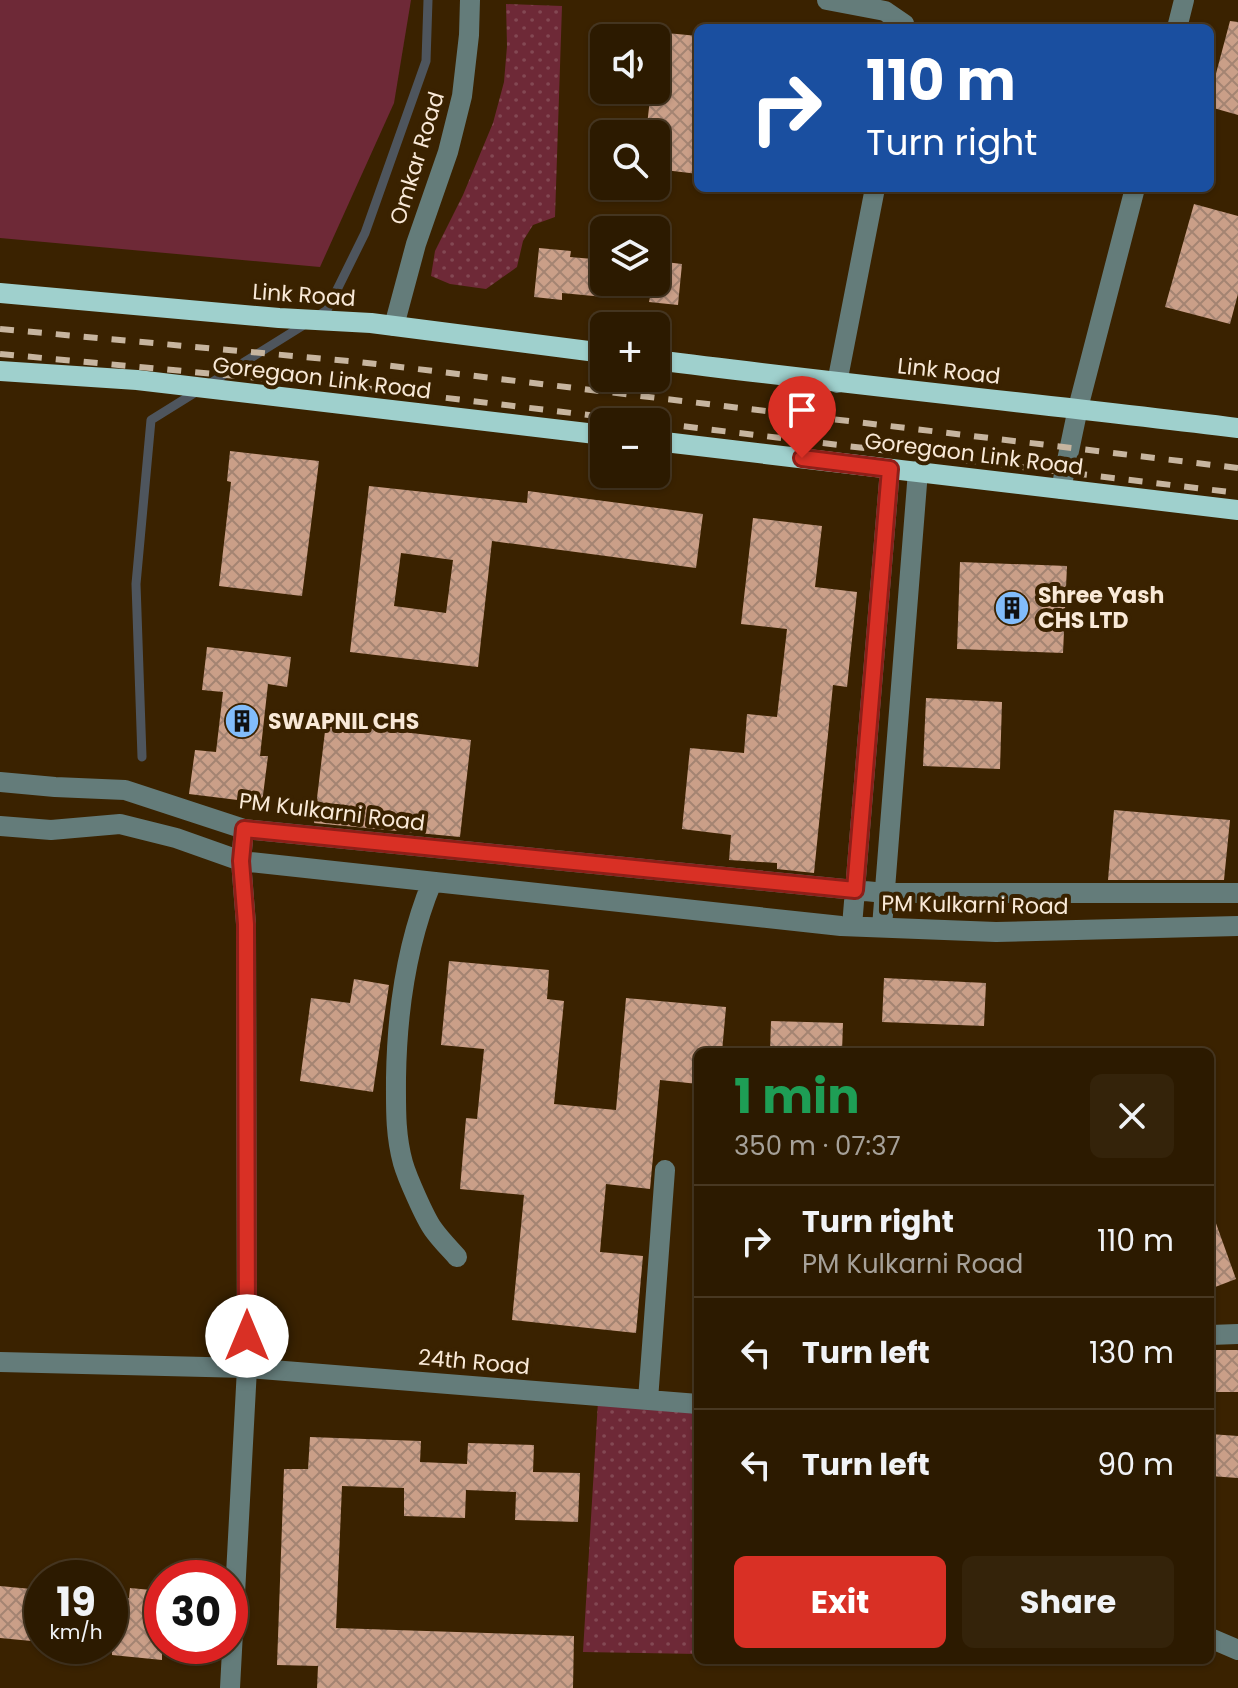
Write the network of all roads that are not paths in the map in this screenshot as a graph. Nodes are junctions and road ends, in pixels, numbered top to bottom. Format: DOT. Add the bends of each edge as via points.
graph roads {
  1 [pos="470,0"];
  2 [pos="827,0"];
  3 [pos="1184,0"];
  4 [pos="904,24"];
  5 [pos="1178,24"];
  6 [pos="874,192"];
  7 [pos="1134,192"];
  8 [pos="0,293"];
  9 [pos="394,326"];
  10 [pos="590,351"];
  11 [pos="670,362"];
  12 [pos="0,371"];
  13 [pos="837,383"];
  14 [pos="1078,408"];
  15 [pos="1238,428"];
  16 [pos="590,433"];
  17 [pos="670,443"];
  18 [pos="890,469"];
  19 [pos="918,471"];
  20 [pos="1061,489"];
  21 [pos="1238,510"];
  22 [pos="0,782"];
  23 [pos="0,826"];
  24 [pos="244,829"];
  25 [pos="241,861"];
  26 [pos="432,882"];
  27 [pos="855,890"];
  28 [pos="885,893"];
  29 [pos="1238,893"];
  30 [pos="852,926"];
  31 [pos="1238,926"];
  32 [pos="882,927"];
  33 [pos="665,1170"];
  34 [pos="457,1257"];
  35 [pos="1238,1334"];
  36 [pos="1214,1335"];
  37 [pos="0,1362"];
  38 [pos="247,1368"];
  39 [pos="648,1400"];
  40 [pos="694,1404"];
  41 [pos="1214,1640"];
  42 [pos="1238,1650"];
  43 [pos="230,1688"];
  1 -- 9 [label="street, Omkar Road" via="462,96"];
  2 -- 4 [label="street" via="885,11"];
  3 -- 5 [label="street"];
  6 -- 13 [label="street"];
  7 -- 14 [label="street"];
  8 -- 9 [label="main road, Link Road"];
  9 -- 10 [label="main road, Link Road"];
  11 -- 13 [label="main road, Link Road"];
  12 -- 16 [label="main road, Goregaon Link Road" via="137,380"];
  13 -- 14 [label="main road, Link Road"];
  14 -- 15 [label="main road, Link Road"];
  14 -- 20 [label="street"];
  17 -- 18 [label="main road, Goregaon Link Road"];
  18 -- 19 [label="main road, Goregaon Link Road"];
  18 -- 27 [label="street"];
  19 -- 20 [label="main road, Goregaon Link Road"];
  19 -- 28 [label="street"];
  20 -- 21 [label="main road, Goregaon Link Road"];
  22 -- 24 [label="street, PM Kulkarni Road" via="125,790"];
  23 -- 25 [label="street, PM Kulkarni Road" via="51,830 120,824"];
  24 -- 25 [label="street"];
  24 -- 27 [label="street, PM Kulkarni Road"];
  25 -- 26 [label="street, PM Kulkarni Road"];
  25 -- 38 [label="street" via="247,938"];
  26 -- 30 [label="street, PM Kulkarni Road"];
  26 -- 34 [label="street" via="407,958 395,1127 403,1164 431,1227"];
  27 -- 28 [label="street, PM Kulkarni Road"];
  27 -- 30 [label="street"];
  28 -- 29 [label="street, PM Kulkarni Road"];
  28 -- 32 [label="street"];
  30 -- 32 [label="street, PM Kulkarni Road"];
  31 -- 32 [label="street, PM Kulkarni Road" via="996,932"];
  33 -- 39 [label="street"];
  35 -- 36 [label="street"];
  37 -- 38 [label="street, 24th Road"];
  38 -- 39 [label="street, 24th Road"];
  38 -- 43 [label="street"];
  39 -- 40 [label="street, 24th Road"];
  41 -- 42 [label="street"];
}
